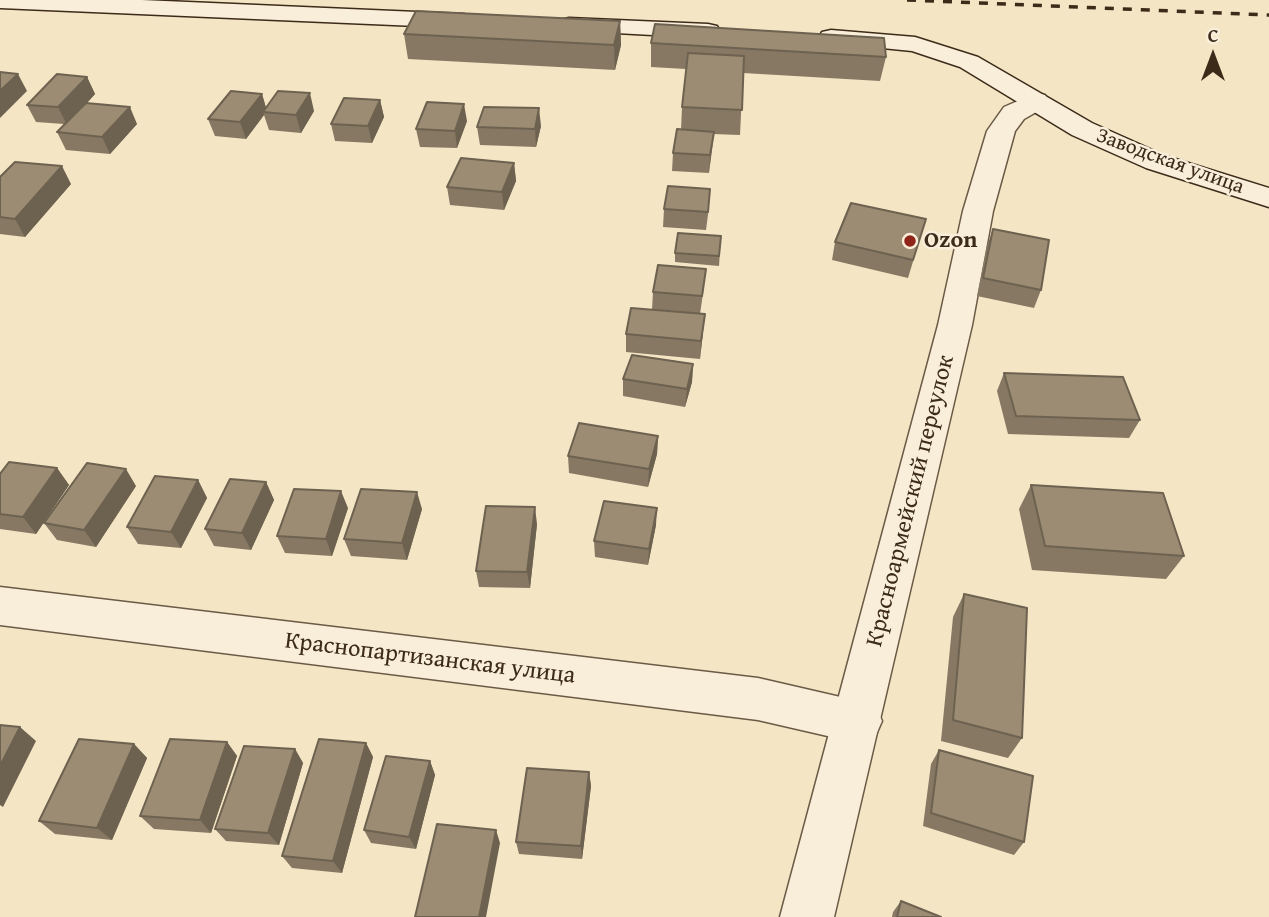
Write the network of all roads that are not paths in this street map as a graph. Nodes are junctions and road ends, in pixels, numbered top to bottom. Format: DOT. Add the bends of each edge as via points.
graph roads {
  1 [pos="0,1"];
  2 [pos="489,22"];
  3 [pos="545,24"];
  4 [pos="726,32"];
  5 [pos="810,35"];
  6 [pos="1036,101"];
  7 [pos="1269,198"];
  8 [pos="0,606"];
  9 [pos="858,721"];
  10 [pos="807,917"];
  1 -- 2 [label="street"];
  3 -- 4 [label="street"];
  5 -- 6 [label="street, Заводская улица" via="915,44 969,62"];
  6 -- 7 [label="street, Заводская улица" via="1082,129 1156,162"];
  6 -- 9 [label="street, Красноармейский переулок" via="1014,113 1001,131 993,158"];
  8 -- 9 [label="street, Краснопартизанская улица" via="758,699"];
  9 -- 10 [label="street, Красноармейский переулок"];
}
